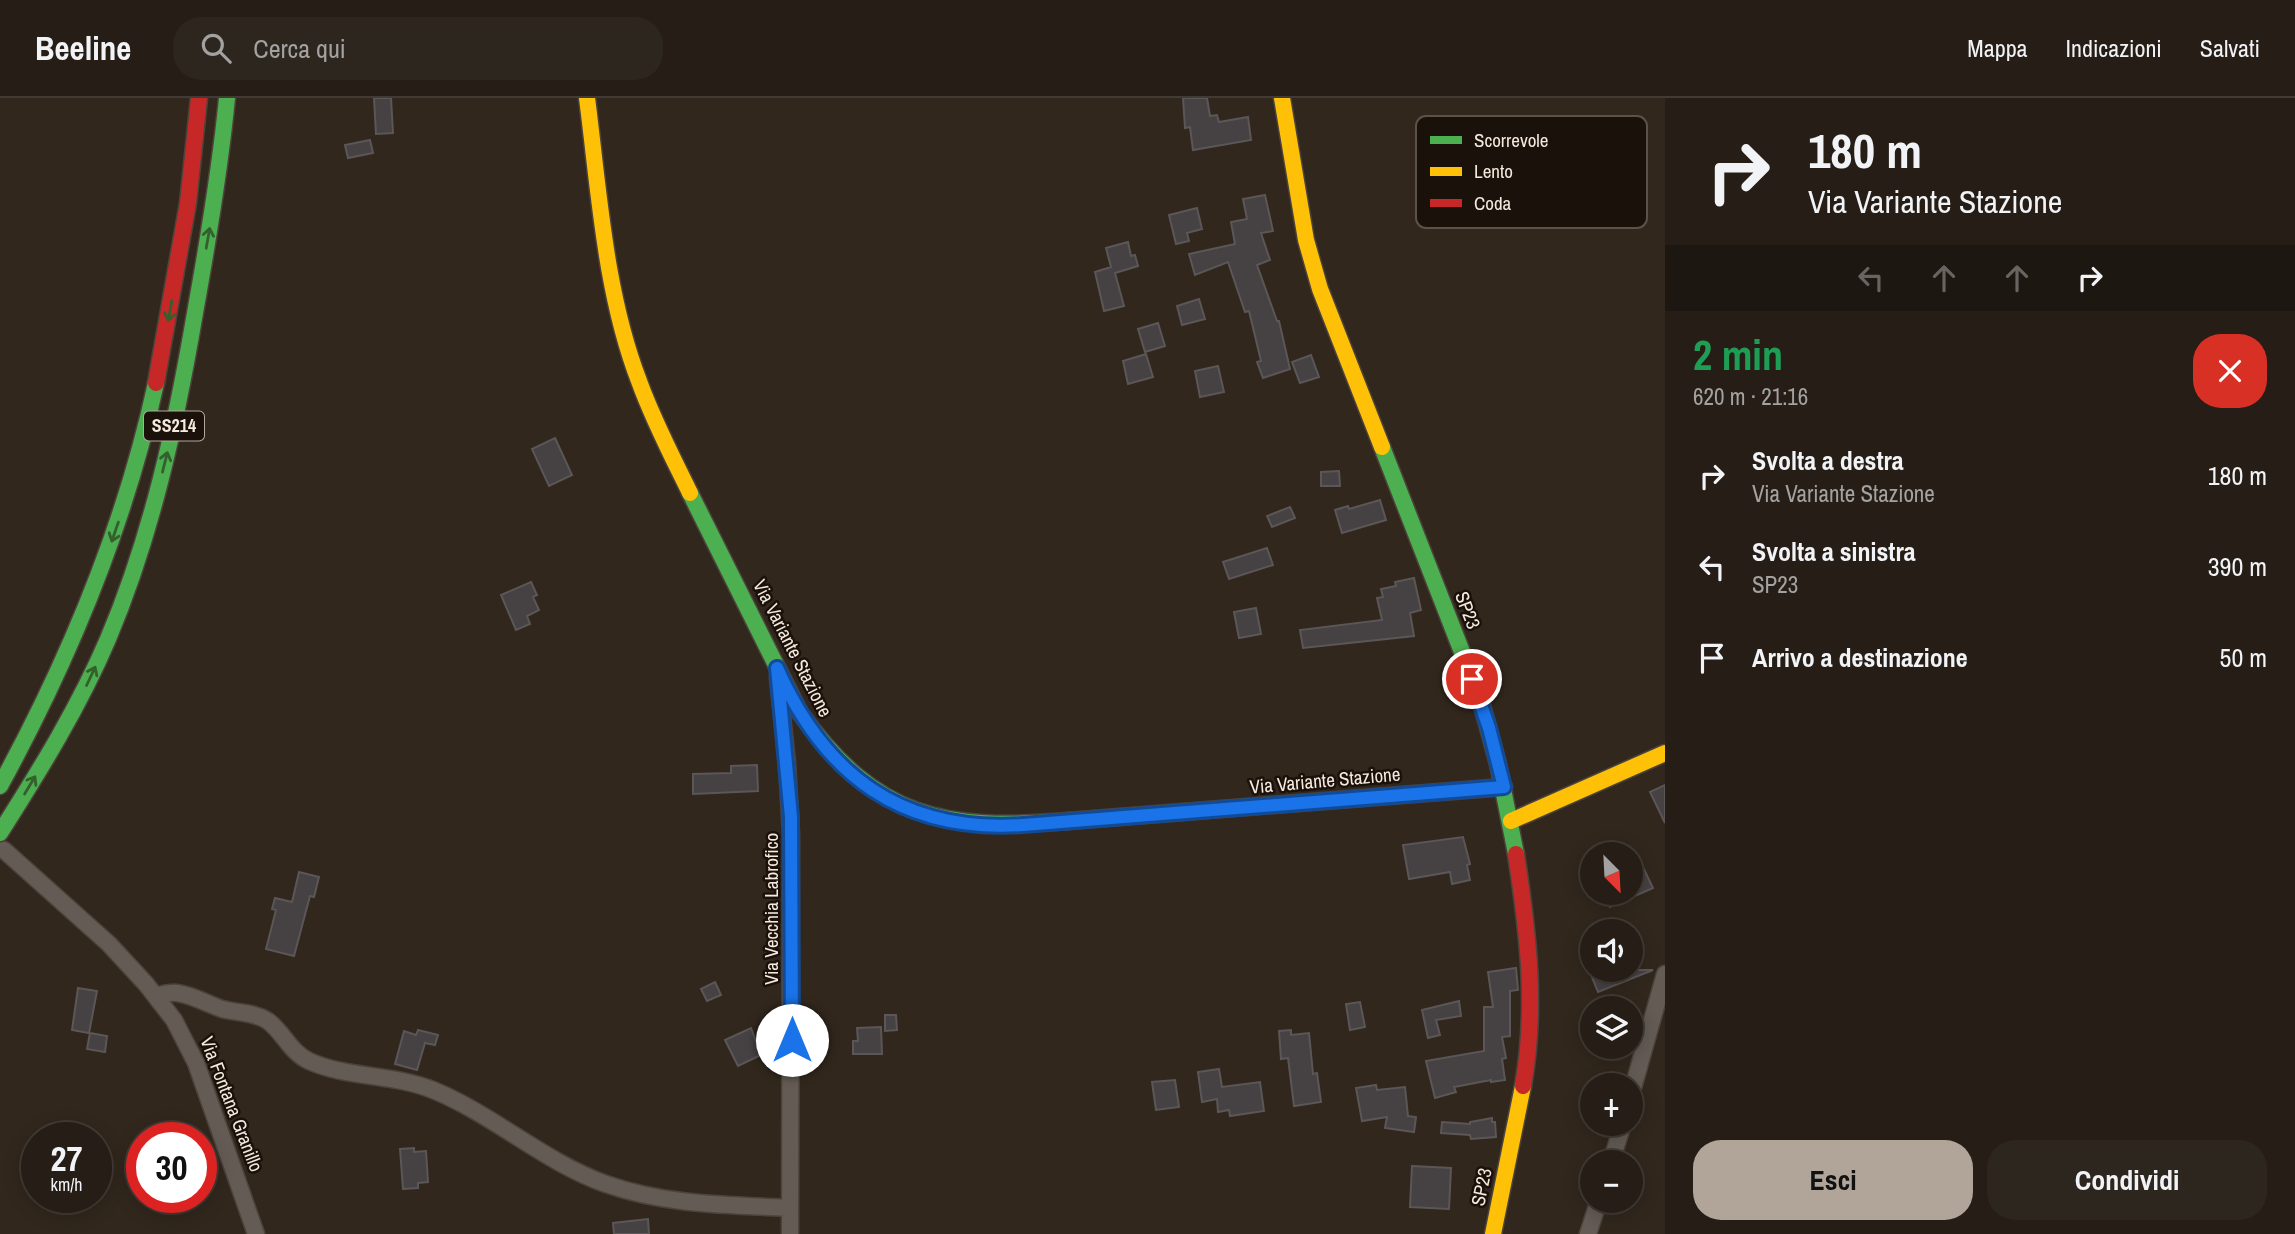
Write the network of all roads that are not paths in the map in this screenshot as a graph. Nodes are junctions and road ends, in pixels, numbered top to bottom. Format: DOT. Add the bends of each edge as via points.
graph roads {
  1 [pos="199,98"];
  2 [pos="227,98"];
  3 [pos="587,98"];
  4 [pos="1282,98"];
  5 [pos="777,668"];
  6 [pos="1665,753"];
  7 [pos="0,786"];
  8 [pos="1504,787"];
  9 [pos="1511,821"];
  10 [pos="0,833"];
  11 [pos="4,850"];
  12 [pos="1665,974"];
  13 [pos="156,996"];
  14 [pos="1637,1073"];
  15 [pos="790,1208"];
  16 [pos="1595,1213"];
  17 [pos="256,1234"];
  18 [pos="790,1234"];
  19 [pos="1493,1234"];
  20 [pos="1588,1234"];
  1 -- 7 [label="main road, SS214, one-way" via="194,164 173,298 120,520 66,659"];
  10 -- 2 [label="main road, SS214, one-way" via="90,678 134,571 176,419 217,185"];
  3 -- 5 [label="main road, Via Variante Stazione" via="608,260 634,368 655,422"];
  4 -- 8 [label="main road, SP23 / SP23" via="1304,231 1320,289 1480,698"];
  5 -- 8 [label="main road, Via Variante Stazione" via="810,730 852,775 900,806 954,823 1010,826"];
  5 -- 15 [label="street, Via Vecchia Labrofico" via="791,834"];
  6 -- 9 [label="main road"];
  8 -- 9 [label="main road, SP23 / SP23"];
  9 -- 19 [label="main road, SP23 / SP23" via="1528,931 1532,1009 1526,1067"];
  11 -- 13 [label="street, Via Fontana Granillo" via="100,935"];
  12 -- 14 [label="street"];
  13 -- 15 [label="street" via="182,994 259,1016 306,1060 433,1090 606,1184 697,1203"];
  13 -- 17 [label="street, Via Fontana Granillo" via="196,1063"];
  15 -- 18 [label="street, Via Vecchia Labrofico"];
  16 -- 20 [label="street"];
}
